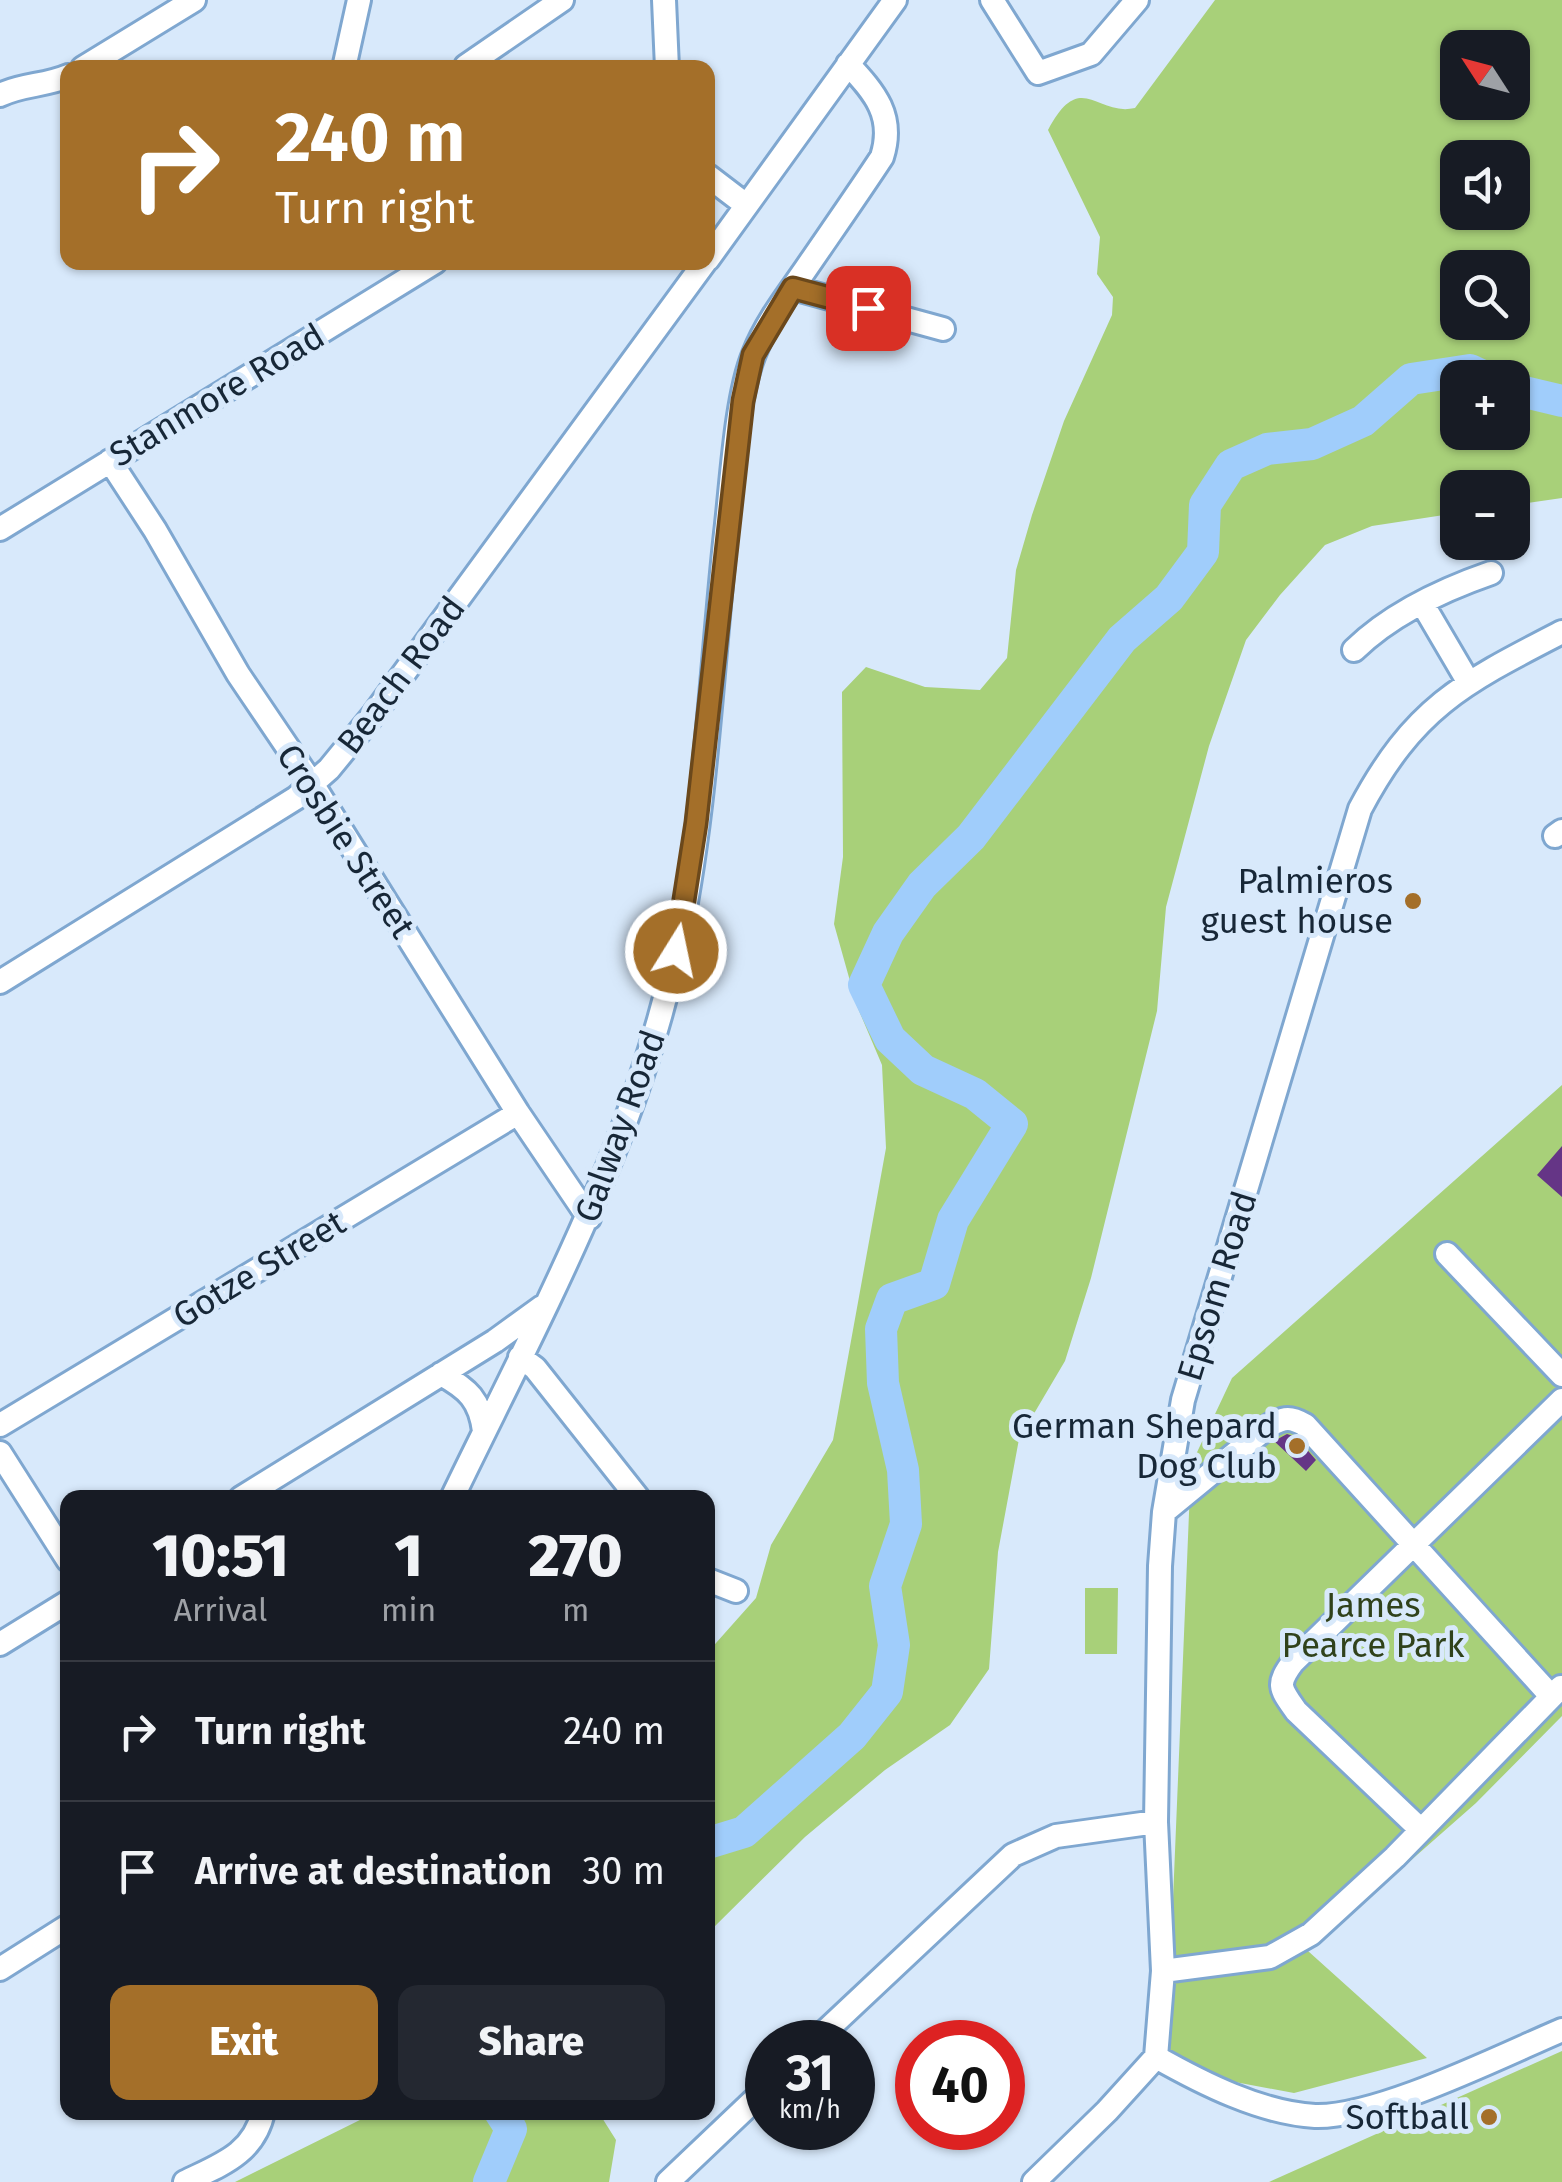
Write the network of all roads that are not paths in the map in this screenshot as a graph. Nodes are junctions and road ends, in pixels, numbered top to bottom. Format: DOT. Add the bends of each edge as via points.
graph roads {
  1 [pos="194,0"];
  2 [pos="359,0"];
  3 [pos="562,0"];
  4 [pos="664,0"];
  5 [pos="895,0"];
  6 [pos="992,0"];
  7 [pos="1138,0"];
  8 [pos="119,46"];
  9 [pos="95,60"];
  10 [pos="127,60"];
  11 [pos="346,60"];
  12 [pos="475,60"];
  13 [pos="668,60"];
  14 [pos="848,64"];
  15 [pos="60,80"];
  16 [pos="0,95"];
  17 [pos="715,181"];
  18 [pos="746,205"];
  19 [pos="715,248"];
  20 [pos="422,270"];
  21 [pos="699,270"];
  22 [pos="793,288"];
  23 [pos="942,329"];
  24 [pos="110,461"];
  25 [pos="0,529"];
  26 [pos="1491,573"];
  27 [pos="1422,603"];
  28 [pos="1562,632"];
  29 [pos="1354,650"];
  30 [pos="1469,683"];
  31 [pos="313,784"];
  32 [pos="1,979"];
  33 [pos="518,1113"];
  34 [pos="588,1218"];
  35 [pos="1447,1254"];
  36 [pos="546,1304"];
  37 [pos="520,1357"];
  38 [pos="441,1374"];
  39 [pos="1562,1375"];
  40 [pos="1562,1400"];
  41 [pos="0,1425"];
  42 [pos="484,1431"];
  43 [pos="0,1453"];
  44 [pos="254,1490"];
  45 [pos="456,1490"];
  46 [pos="632,1490"];
  47 [pos="1164,1512"];
  48 [pos="1416,1544"];
  49 [pos="60,1547"];
  50 [pos="715,1583"];
  51 [pos="736,1591"];
  52 [pos="60,1607"];
  53 [pos="0,1644"];
  54 [pos="1556,1691"];
  55 [pos="1156,1822"];
  56 [pos="1420,1829"];
  57 [pos="60,1931"];
  58 [pos="0,1969"];
  59 [pos="1163,1971"];
  60 [pos="838,2020"];
  61 [pos="1562,2030"];
  62 [pos="1156,2057"];
  63 [pos="745,2108"];
  64 [pos="261,2120"];
  65 [pos="185,2182"];
  66 [pos="668,2182"];
  67 [pos="1034,2182"];
  1 -- 8 [label="street"];
  2 -- 11 [label="street"];
  3 -- 12 [label="street"];
  4 -- 13 [label="street"];
  5 -- 14 [label="street, Beach Road"];
  6 -- 7 [label="street" via="1038,73 1090,54"];
  8 -- 9 [label="street"];
  8 -- 10 [label="street"];
  14 -- 18 [label="street, Beach Road"];
  14 -- 22 [label="street, Galway Road" via="881,102 886,145"];
  15 -- 16 [label="street"];
  17 -- 18 [label="street"];
  18 -- 19 [label="street, Beach Road"];
  20 -- 24 [label="street, Stanmore Road"];
  21 -- 31 [label="street, Beach Road" via="344,754"];
  22 -- 23 [label="street"];
  22 -- 34 [label="street, Galway Road" via="753,355 743,401 676,951 643,1074"];
  24 -- 25 [label="street, Stanmore Road"];
  24 -- 31 [label="street, Crosbie Street"];
  26 -- 27 [label="street"];
  27 -- 29 [label="street"];
  27 -- 30 [label="street"];
  28 -- 30 [label="street, Epsom Road"];
  30 -- 47 [label="street, Epsom Road" via="1414,726 1360,809 1182,1400"];
  31 -- 32 [label="street, Beach Road"];
  31 -- 33 [label="street, Crosbie Street"];
  33 -- 34 [label="street, Crosbie Street"];
  33 -- 41 [label="street, Gotze Street"];
  34 -- 36 [label="street, Galway Road"];
  35 -- 39 [label="street"];
  36 -- 37 [label="street, Galway Road"];
  36 -- 38 [label="street"];
  37 -- 42 [label="street, Galway Road"];
  37 -- 46 [label="street"];
  38 -- 42 [label="street" via="476,1400"];
  38 -- 44 [label="street"];
  40 -- 48 [label="street"];
  42 -- 45 [label="street, Galway Road"];
  43 -- 49 [label="street"];
  47 -- 48 [label="street" via="1270,1426 1293,1418"];
  47 -- 55 [label="street, Epsom Road"];
  48 -- 54 [label="street"];
  48 -- 56 [label="street" via="1281,1682 1296,1711"];
  50 -- 51 [label="street"];
  52 -- 53 [label="street"];
  54 -- 56 [label="street"];
  55 -- 59 [label="street, Epsom Road"];
  55 -- 60 [label="street" via="1056,1836 1013,1856"];
  56 -- 59 [label="street" via="1337,1913 1291,1946 1270,1956"];
  57 -- 58 [label="street"];
  59 -- 62 [label="street, Epsom Road"];
  61 -- 62 [label="street" via="1430,2085 1332,2116 1272,2108"];
  62 -- 67 [label="street"];
  63 -- 66 [label="street"];
  64 -- 65 [label="street" via="244,2150"];
}
